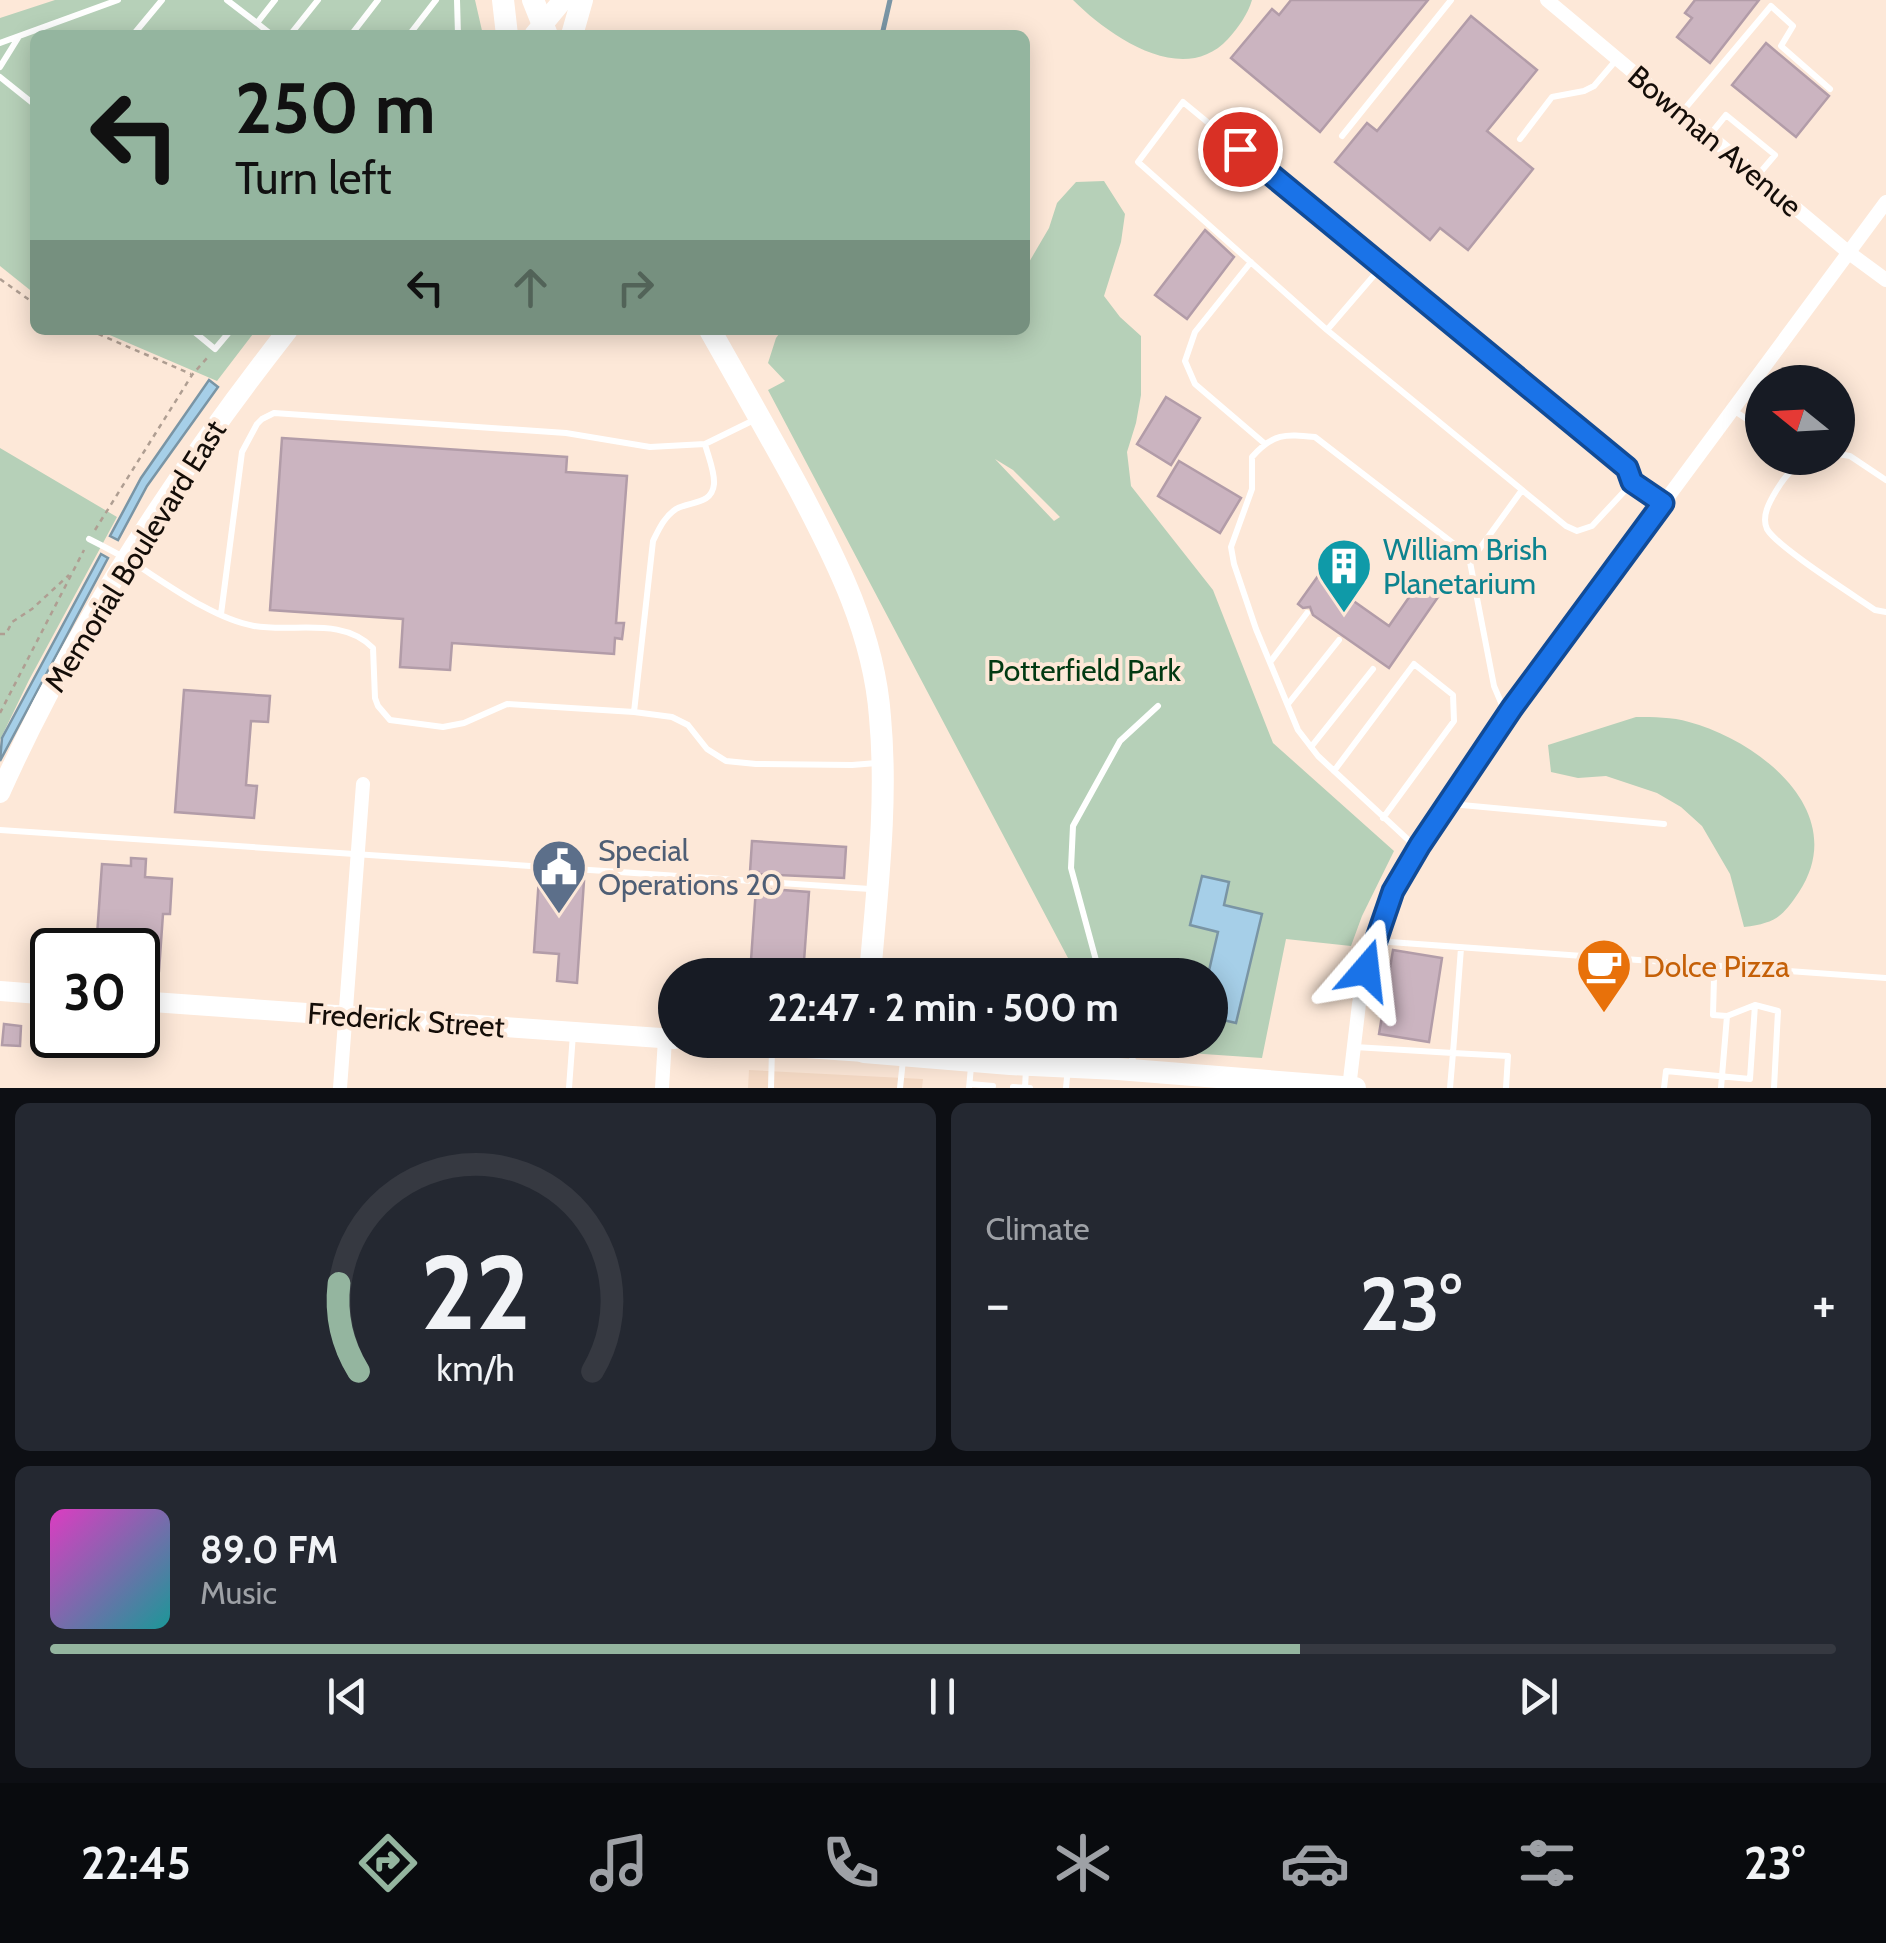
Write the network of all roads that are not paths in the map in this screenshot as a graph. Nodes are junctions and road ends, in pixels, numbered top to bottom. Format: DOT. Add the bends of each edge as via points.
graph roads {
  1 [pos="118,0"];
  2 [pos="162,0"];
  3 [pos="227,0"];
  4 [pos="275,0"];
  5 [pos="318,0"];
  6 [pos="378,0"];
  7 [pos="436,0"];
  8 [pos="456,0"];
  9 [pos="503,0"];
  10 [pos="516,0"];
  11 [pos="534,0"];
  12 [pos="563,0"];
  13 [pos="582,0"];
  14 [pos="1452,0"];
  15 [pos="1546,0"];
  16 [pos="256,23"];
  17 [pos="36,30"];
  18 [pos="137,30"];
  19 [pos="265,30"];
  20 [pos="294,30"];
  21 [pos="355,30"];
  22 [pos="413,30"];
  23 [pos="458,30"];
  24 [pos="506,30"];
  25 [pos="539,30"];
  26 [pos="541,30"];
  27 [pos="542,30"];
  28 [pos="573,30"];
  29 [pos="30,32"];
  30 [pos="20,36"];
  31 [pos="0,43"];
  32 [pos="1617,59"];
  33 [pos="0,67"];
  34 [pos="0,77"];
  35 [pos="1830,89"];
  36 [pos="30,100"];
  37 [pos="1681,113"];
  38 [pos="1342,136"];
  39 [pos="1709,136"];
  40 [pos="1520,139"];
  41 [pos="1757,176"];
  42 [pos="1886,202"];
  43 [pos="1848,252"];
  44 [pos="1251,262"];
  45 [pos="1382,266"];
  46 [pos="1886,280"];
  47 [pos="1327,330"];
  48 [pos="198,335"];
  49 [pos="227,335"];
  50 [pos="284,335"];
  51 [pos="713,335"];
  52 [pos="1732,410"];
  53 [pos="760,418"];
  54 [pos="1745,418"];
  55 [pos="1264,443"];
  56 [pos="705,444"];
  57 [pos="1855,459"];
  58 [pos="1786,475"];
  59 [pos="1886,480"];
  60 [pos="1632,482"];
  61 [pos="1522,490"];
  62 [pos="1663,503"];
  63 [pos="90,538"];
  64 [pos="126,558"];
  65 [pos="1470,562"];
  66 [pos="1886,612"];
  67 [pos="1307,613"];
  68 [pos="221,614"];
  69 [pos="1340,640"];
  70 [pos="1270,662"];
  71 [pos="1373,669"];
  72 [pos="1288,705"];
  73 [pos="1158,706"];
  74 [pos="634,712"];
  75 [pos="1506,716"];
  76 [pos="1311,747"];
  77 [pos="882,762"];
  78 [pos="1334,770"];
  79 [pos="363,784"];
  80 [pos="0,793"];
  81 [pos="1448,804"];
  82 [pos="1383,818"];
  83 [pos="1664,824"];
  84 [pos="0,830"];
  85 [pos="1418,849"];
  86 [pos="358,854"];
  87 [pos="877,890"];
  88 [pos="1375,942"];
  89 [pos="1461,948"];
  90 [pos="871,958"];
  91 [pos="1095,958"];
  92 [pos="1714,978"];
  93 [pos="1886,978"];
  94 [pos="0,991"];
  95 [pos="30,993"];
  96 [pos="160,1002"];
  97 [pos="1755,1005"];
  98 [pos="346,1015"];
  99 [pos="1727,1016"];
  100 [pos="573,1032"];
  101 [pos="658,1038"];
  102 [pos="1354,1046"];
  103 [pos="1454,1053"];
  104 [pos="671,1058"];
  105 [pos="771,1058"];
  106 [pos="903,1058"];
  107 [pos="914,1058"];
  108 [pos="1132,1058"];
  109 [pos="1137,1071"];
  110 [pos="1022,1072"];
  111 [pos="1722,1077"];
  112 [pos="970,1078"];
  113 [pos="1067,1078"];
  114 [pos="1265,1084"];
  115 [pos="993,1086"];
  116 [pos="1342,1087"];
  117 [pos="340,1088"];
  118 [pos="569,1088"];
  119 [pos="662,1088"];
  120 [pos="770,1088"];
  121 [pos="900,1088"];
  122 [pos="1450,1088"];
  123 [pos="1506,1088"];
  124 [pos="1664,1088"];
  125 [pos="1721,1088"];
  126 [pos="1774,1088"];
  1 -- 17 [label="lane"];
  2 -- 18 [label="lane"];
  3 -- 16 [label="lane"];
  4 -- 16 [label="lane"];
  5 -- 20 [label="lane"];
  6 -- 21 [label="lane"];
  7 -- 22 [label="lane"];
  8 -- 23 [label="lane"];
  9 -- 24 [label="main road"];
  10 -- 25 [label="main road"];
  11 -- 26 [label="main road"];
  12 -- 27 [label="main road"];
  13 -- 28 [label="main road"];
  14 -- 38 [label="lane"];
  15 -- 32 [label="street, Bowman Avenue"];
  16 -- 19 [label="lane"];
  29 -- 30 [label="lane"];
  30 -- 31 [label="lane"];
  30 -- 33 [label="lane"];
  32 -- 37 [label="street, Bowman Avenue"];
  32 -- 40 [label="lane" via="1594,86 1552,97"];
  34 -- 36 [label="lane"];
  35 -- 37 [label="lane" via="1781,46 1793,26 1771,6"];
  37 -- 39 [label="street, Bowman Avenue"];
  39 -- 41 [label="street, Bowman Avenue"];
  39 -- 41 [label="lane" via="1726,115 1751,135 1776,156"];
  41 -- 43 [label="street, Bowman Avenue"];
  42 -- 43 [label="street"];
  43 -- 46 [label="street, Bowman Avenue"];
  43 -- 52 [label="street"];
  44 -- 45 [label="lane" via="1138,162 1184,102"];
  44 -- 47 [label="lane"];
  44 -- 55 [label="lane" via="1195,332 1185,361 1196,384"];
  45 -- 47 [label="lane"];
  45 -- 60 [label="lane" via="1627,468"];
  47 -- 61 [label="lane"];
  48 -- 49 [label="lane" via="215,349"];
  50 -- 64 [label="main road, Memorial Boulevard East"];
  51 -- 53 [label="main road"];
  52 -- 54 [label="lane"];
  52 -- 62 [label="street"];
  53 -- 56 [label="lane"];
  53 -- 77 [label="main road" via="851,596 872,668"];
  55 -- 65 [label="lane" via="1288,434 1315,436"];
  55 -- 70 [label="lane" via="1252,457 1252,489 1232,547"];
  56 -- 68 [label="lane" via="650,447 566,434 274,413 262,418 242,452"];
  56 -- 74 [label="lane" via="714,484 708,496 674,510 653,542"];
  57 -- 59 [label="lane"];
  58 -- 66 [label="lane" via="1770,501 1768,529 1791,552"];
  60 -- 61 [label="lane" via="1592,526 1577,531"];
  60 -- 62 [label="lane"];
  61 -- 65 [label="lane"];
  62 -- 75 [label="street"];
  63 -- 64 [label="lane"];
  64 -- 68 [label="lane"];
  64 -- 80 [label="main road, Memorial Boulevard East"];
  65 -- 75 [label="lane"];
  67 -- 70 [label="lane"];
  68 -- 74 [label="lane" via="254,626 358,634 373,648 375,698 390,720 464,724 507,704"];
  69 -- 72 [label="lane"];
  70 -- 72 [label="lane"];
  71 -- 76 [label="lane"];
  72 -- 76 [label="lane"];
  73 -- 91 [label="lane" via="1120,741 1073,826 1071,868"];
  74 -- 77 [label="lane" via="688,725 726,761"];
  75 -- 81 [label="street"];
  76 -- 78 [label="lane"];
  77 -- 87 [label="main road"];
  78 -- 82 [label="lane"];
  78 -- 82 [label="lane" via="1414,664 1453,695 1454,721"];
  79 -- 86 [label="street"];
  81 -- 83 [label="lane"];
  81 -- 85 [label="street"];
  82 -- 85 [label="lane"];
  84 -- 86 [label="lane"];
  85 -- 88 [label="street" via="1393,891"];
  86 -- 87 [label="lane"];
  86 -- 98 [label="street"];
  87 -- 90 [label="main road"];
  88 -- 89 [label="lane"];
  88 -- 102 [label="street"];
  89 -- 93 [label="lane"];
  89 -- 103 [label="lane"];
  92 -- 99 [label="lane" via="1713,1015"];
  94 -- 95 [label="main road"];
  96 -- 98 [label="main road, Frederick Street"];
  97 -- 99 [label="lane"];
  97 -- 111 [label="lane" via="1750,1078"];
  97 -- 126 [label="lane" via="1778,1011"];
  98 -- 100 [label="main road, Frederick Street"];
  98 -- 117 [label="street"];
  99 -- 111 [label="lane"];
  100 -- 101 [label="main road, Frederick Street"];
  100 -- 118 [label="lane"];
  102 -- 103 [label="lane"];
  102 -- 116 [label="street"];
  103 -- 122 [label="lane"];
  103 -- 123 [label="lane" via="1508,1056"];
  104 -- 119 [label="street"];
  105 -- 120 [label="lane"];
  106 -- 121 [label="lane"];
  107 -- 112 [label="main road, Frederick Street"];
  108 -- 109 [label="lane"];
  109 -- 113 [label="main road, Frederick Street"];
  109 -- 114 [label="main road, Frederick Street"];
  110 -- 112 [label="main road, Frederick Street"];
  110 -- 113 [label="main road, Frederick Street"];
  111 -- 124 [label="lane" via="1666,1071"];
  111 -- 125 [label="lane"];
  112 -- 115 [label="lane"];
  114 -- 116 [label="main road, Frederick Street"];
}
